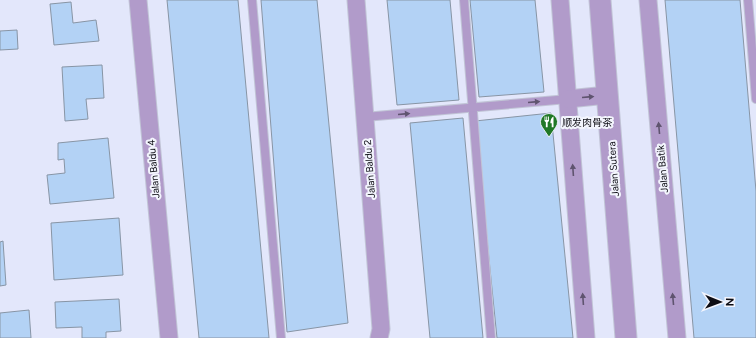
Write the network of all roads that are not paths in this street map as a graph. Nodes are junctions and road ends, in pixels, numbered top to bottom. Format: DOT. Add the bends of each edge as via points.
graph roads {
  1 [pos="138,0"];
  2 [pos="252,0"];
  3 [pos="356,0"];
  4 [pos="464,0"];
  5 [pos="560,0"];
  6 [pos="600,0"];
  7 [pos="648,0"];
  8 [pos="748,0"];
  9 [pos="608,95"];
  10 [pos="568,99"];
  11 [pos="756,99"];
  12 [pos="473,107"];
  13 [pos="365,118"];
  14 [pos="169,338"];
  15 [pos="281,338"];
  16 [pos="379,338"];
  17 [pos="491,338"];
  18 [pos="586,338"];
  19 [pos="626,338"];
  20 [pos="677,338"];
  1 -- 14 [label="street, Jalan Baldu 4"];
  2 -- 15 [label="lane"];
  3 -- 13 [label="street, Jalan Baldu 2"];
  4 -- 12 [label="lane"];
  5 -- 10 [label="street"];
  6 -- 9 [label="street, Jalan Sutera"];
  20 -- 7 [label="street, Jalan Batik, one-way"];
  8 -- 11 [label="lane"];
  10 -- 9 [label="street, one-way"];
  9 -- 19 [label="street, Jalan Sutera"];
  12 -- 10 [label="lane, one-way"];
  18 -- 10 [label="street, one-way"];
  13 -- 12 [label="lane, one-way"];
  12 -- 17 [label="lane"];
  13 -- 16 [label="street, Jalan Baldu 2" via="381,329"];
}
